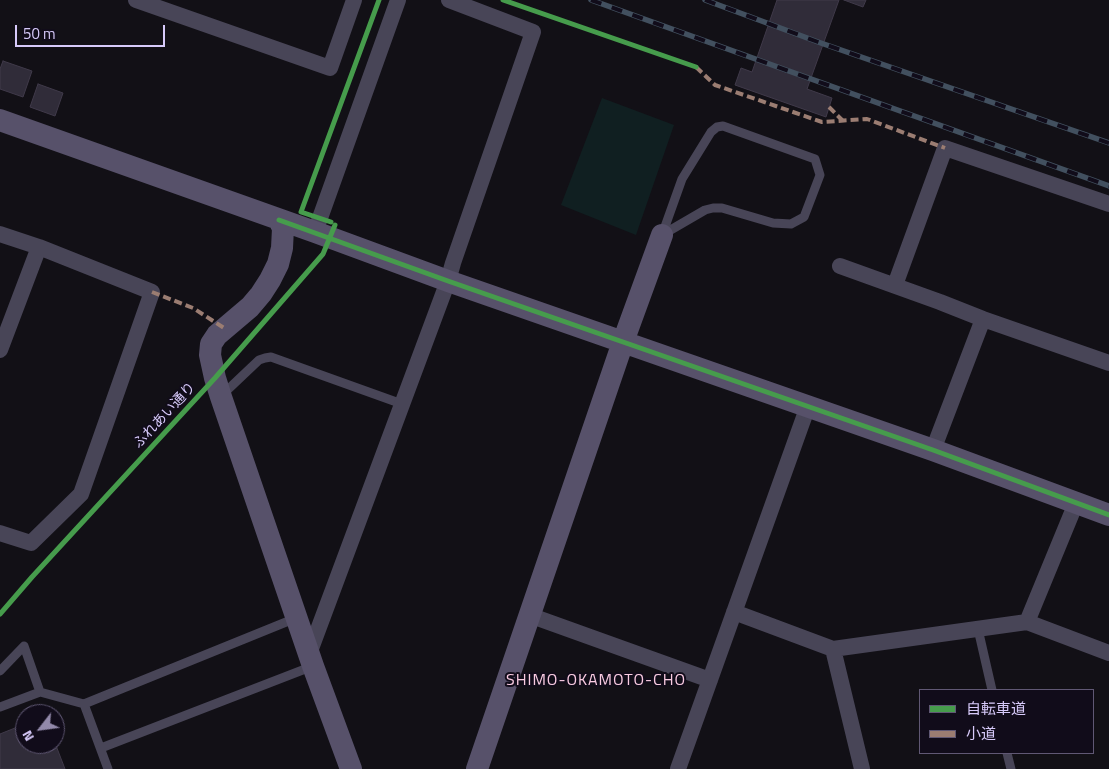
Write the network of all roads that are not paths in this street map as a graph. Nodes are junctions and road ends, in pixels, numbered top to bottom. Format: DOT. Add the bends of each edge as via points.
graph roads {
  1 [pos="136,0"];
  2 [pos="354,0"];
  3 [pos="398,0"];
  4 [pos="449,0"];
  5 [pos="0,120"];
  6 [pos="1109,204"];
  7 [pos="279,220"];
  8 [pos="315,232"];
  9 [pos="0,234"];
  10 [pos="662,235"];
  11 [pos="39,247"];
  12 [pos="840,266"];
  13 [pos="448,281"];
  14 [pos="895,285"];
  15 [pos="983,319"];
  16 [pos="623,342"];
  17 [pos="0,350"];
  18 [pos="1109,363"];
  19 [pos="221,397"];
  20 [pos="402,404"];
  21 [pos="808,406"];
  22 [pos="933,450"];
  23 [pos="1076,503"];
  24 [pos="1109,515"];
  25 [pos="0,533"];
  26 [pos="734,612"];
  27 [pos="529,615"];
  28 [pos="296,618"];
  29 [pos="1027,622"];
  30 [pos="978,629"];
  31 [pos="833,649"];
  32 [pos="1109,653"];
  33 [pos="311,660"];
  34 [pos="0,671"];
  35 [pos="710,680"];
  36 [pos="992,689"];
  37 [pos="40,692"];
  38 [pos="84,704"];
  39 [pos="0,707"];
  40 [pos="101,748"];
  41 [pos="1007,754"];
  42 [pos="108,769"];
  43 [pos="351,769"];
  44 [pos="477,769"];
  45 [pos="678,769"];
  46 [pos="862,769"];
  47 [pos="1011,769"];
  1 -- 2 [label="street" via="330,68"];
  3 -- 8 [label="street"];
  4 -- 13 [label="street" via="534,32"];
  5 -- 7 [label="street"];
  6 -- 14 [label="street" via="945,148"];
  7 -- 8 [label="street"];
  7 -- 19 [label="street" via="283,228 282,248 270,280 250,307 211,344 210,355"];
  8 -- 13 [label="street"];
  9 -- 11 [label="street"];
  10 -- 10 [label="lane" via="682,179 717,127 723,126 815,159 820,175 804,217 791,224 773,223 713,208"];
  10 -- 16 [label="street"];
  11 -- 17 [label="street"];
  11 -- 25 [label="street" via="152,292 81,494 31,543"];
  12 -- 14 [label="street"];
  13 -- 16 [label="street"];
  13 -- 20 [label="street"];
  14 -- 15 [label="street"];
  15 -- 18 [label="street"];
  15 -- 22 [label="street"];
  16 -- 21 [label="street"];
  16 -- 27 [label="street"];
  19 -- 20 [label="lane" via="259,360 271,357"];
  19 -- 28 [label="street"];
  20 -- 33 [label="street"];
  21 -- 22 [label="street"];
  21 -- 26 [label="street"];
  22 -- 23 [label="street"];
  23 -- 24 [label="street"];
  23 -- 29 [label="street"];
  26 -- 31 [label="street"];
  26 -- 35 [label="street"];
  27 -- 35 [label="street"];
  27 -- 44 [label="street"];
  28 -- 33 [label="street"];
  28 -- 38 [label="lane"];
  29 -- 30 [label="street"];
  29 -- 32 [label="street"];
  30 -- 31 [label="street"];
  30 -- 36 [label="lane"];
  31 -- 46 [label="street"];
  33 -- 40 [label="lane"];
  33 -- 43 [label="street"];
  34 -- 37 [label="lane" via="24,646"];
  35 -- 45 [label="street"];
  37 -- 38 [label="lane"];
  37 -- 39 [label="lane"];
  38 -- 40 [label="lane"];
  40 -- 42 [label="lane"];
  41 -- 47 [label="lane"];
}
